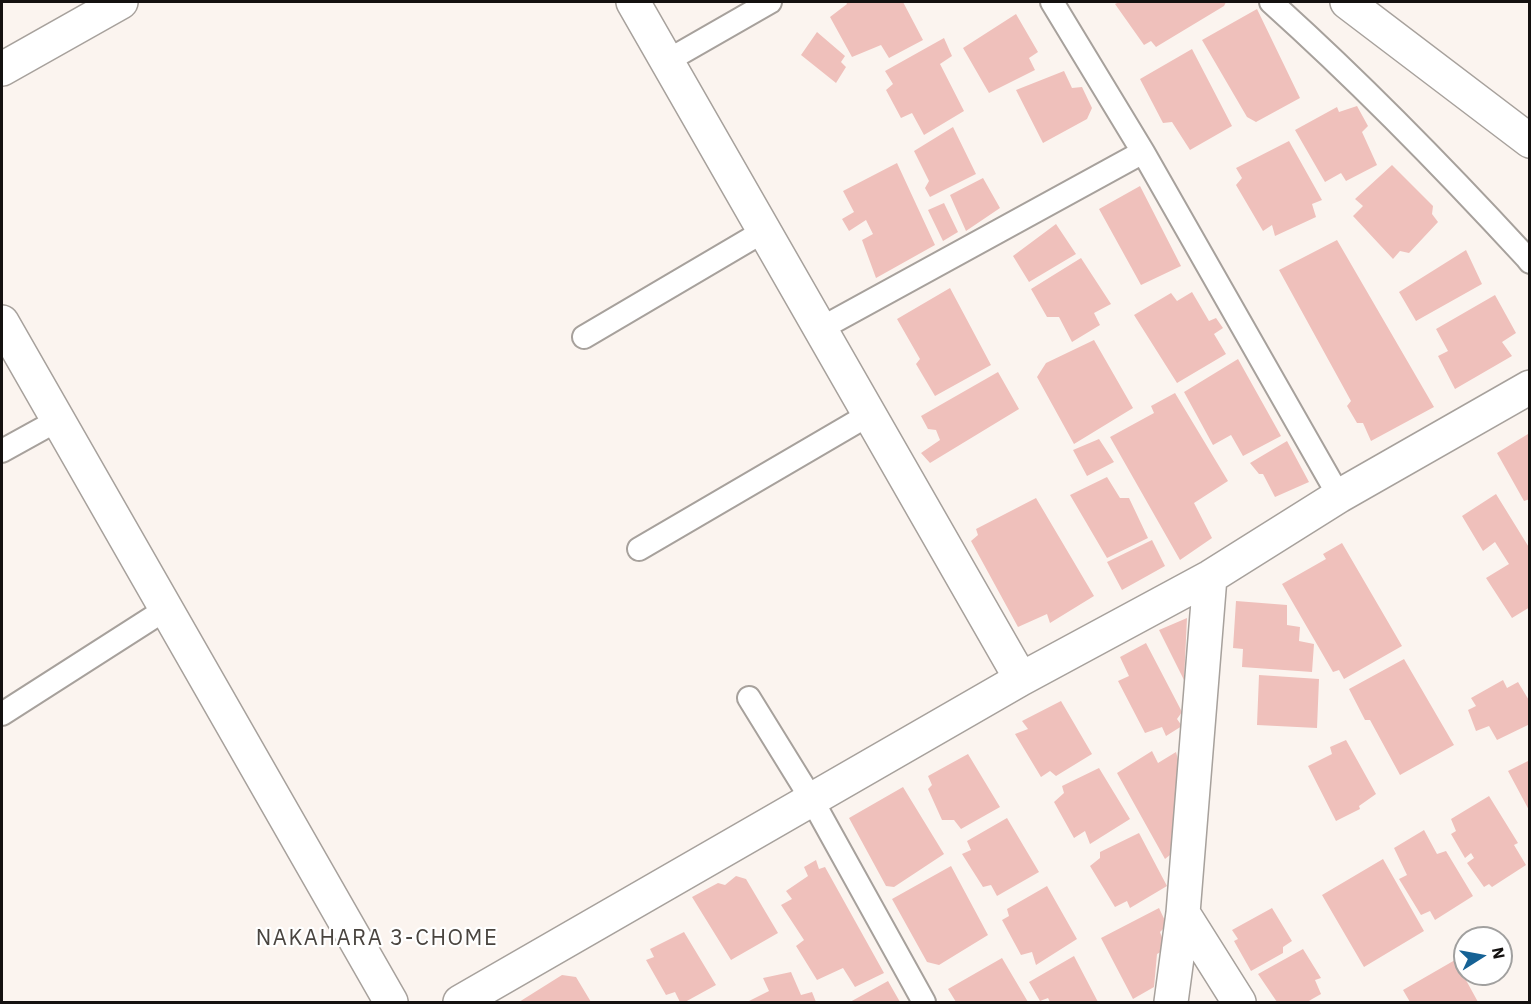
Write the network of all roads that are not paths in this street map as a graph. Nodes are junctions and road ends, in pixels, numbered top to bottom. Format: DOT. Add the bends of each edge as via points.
graph roads {
  1 [pos="121,2"];
  2 [pos="633,2"];
  3 [pos="770,2"];
  4 [pos="1052,2"];
  5 [pos="1271,2"];
  6 [pos="1347,2"];
  7 [pos="667,61"];
  8 [pos="2,69"];
  9 [pos="1530,141"];
  10 [pos="1143,152"];
  11 [pos="764,231"];
  12 [pos="1530,262"];
  13 [pos="2,322"];
  14 [pos="820,329"];
  15 [pos="584,337"];
  16 [pos="1530,387"];
  17 [pos="870,414"];
  18 [pos="58,420"];
  19 [pos="2,451"];
  20 [pos="1339,496"];
  21 [pos="639,549"];
  22 [pos="1210,577"];
  23 [pos="166,609"];
  24 [pos="1022,679"];
  25 [pos="749,698"];
  26 [pos="2,714"];
  27 [pos="812,800"];
  28 [pos="1183,913"];
  29 [pos="391,1002"];
  30 [pos="460,1002"];
  31 [pos="924,1002"];
  32 [pos="1171,1002"];
  33 [pos="1239,1002"];
  1 -- 8 [label="street"];
  2 -- 7 [label="street"];
  3 -- 7 [label="lane"];
  4 -- 10 [label="lane"];
  5 -- 12 [label="lane" via="1396,120"];
  6 -- 9 [label="street"];
  7 -- 11 [label="street"];
  10 -- 14 [label="lane"];
  10 -- 20 [label="lane"];
  11 -- 14 [label="street"];
  11 -- 15 [label="lane"];
  13 -- 18 [label="street"];
  14 -- 17 [label="street"];
  16 -- 20 [label="street"];
  17 -- 21 [label="lane"];
  17 -- 24 [label="street"];
  18 -- 19 [label="lane"];
  18 -- 23 [label="street"];
  20 -- 22 [label="street"];
  22 -- 24 [label="street"];
  22 -- 28 [label="street"];
  23 -- 26 [label="lane"];
  23 -- 29 [label="street"];
  24 -- 27 [label="street"];
  25 -- 27 [label="lane"];
  27 -- 30 [label="street"];
  27 -- 31 [label="lane"];
  28 -- 32 [label="street"];
  28 -- 33 [label="street"];
}
